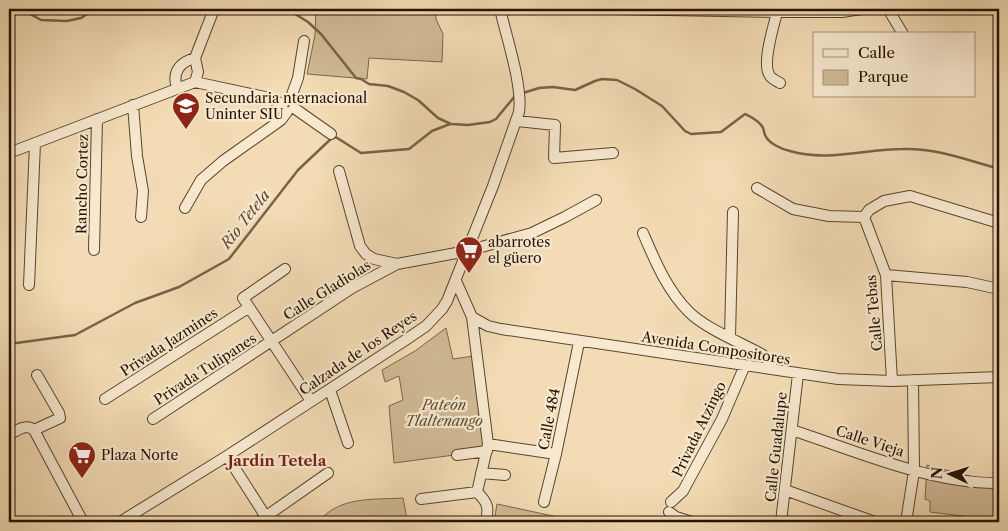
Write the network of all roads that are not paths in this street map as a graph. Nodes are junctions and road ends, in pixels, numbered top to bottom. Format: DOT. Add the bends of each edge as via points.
graph roads {
  1 [pos="214,9"];
  2 [pos="500,9"];
  3 [pos="612,9"];
  4 [pos="861,9"];
  5 [pos="888,9"];
  6 [pos="754,10"];
  7 [pos="777,12"];
  8 [pos="901,32"];
  9 [pos="304,41"];
  10 [pos="195,58"];
  11 [pos="195,82"];
  12 [pos="780,83"];
  13 [pos="177,88"];
  14 [pos="133,105"];
  15 [pos="289,106"];
  16 [pos="518,116"];
  17 [pos="97,119"];
  18 [pos="331,134"];
  19 [pos="35,143"];
  20 [pos="9,153"];
  21 [pos="613,154"];
  22 [pos="339,171"];
  23 [pos="756,188"];
  24 [pos="596,200"];
  25 [pos="185,208"];
  26 [pos="733,212"];
  27 [pos="141,217"];
  28 [pos="864,217"];
  29 [pos="999,223"];
  30 [pos="643,233"];
  31 [pos="94,250"];
  32 [pos="470,250"];
  33 [pos="397,264"];
  34 [pos="285,268"];
  35 [pos="886,275"];
  36 [pos="456,281"];
  37 [pos="29,285"];
  38 [pos="999,289"];
  39 [pos="466,304"];
  40 [pos="248,308"];
  41 [pos="442,309"];
  42 [pos="472,317"];
  43 [pos="730,337"];
  44 [pos="272,341"];
  45 [pos="579,342"];
  46 [pos="745,365"];
  47 [pos="773,369"];
  48 [pos="798,374"];
  49 [pos="38,375"];
  50 [pos="999,376"];
  51 [pos="913,380"];
  52 [pos="892,381"];
  53 [pos="330,390"];
  54 [pos="105,399"];
  55 [pos="311,401"];
  56 [pos="153,419"];
  57 [pos="34,430"];
  58 [pos="792,430"];
  59 [pos="9,435"];
  60 [pos="348,443"];
  61 [pos="487,447"];
  62 [pos="556,454"];
  63 [pos="456,455"];
  64 [pos="227,456"];
  65 [pos="914,471"];
  66 [pos="328,473"];
  67 [pos="481,473"];
  68 [pos="505,475"];
  69 [pos="999,483"];
  70 [pos="785,490"];
  71 [pos="477,492"];
  72 [pos="421,499"];
  73 [pos="544,502"];
  74 [pos="262,519"];
  75 [pos="83,522"];
  76 [pos="120,522"];
  77 [pos="486,522"];
  78 [pos="692,522"];
  79 [pos="781,522"];
  80 [pos="875,522"];
  81 [pos="906,522"];
  1 -- 10 [label="street"];
  2 -- 16 [label="street, Calzada de los Reyes" via="520,97"];
  3 -- 6 [label="street"];
  4 -- 7 [label="street"];
  5 -- 8 [label="street"];
  6 -- 7 [label="street"];
  7 -- 12 [label="street" via="767,67 770,76"];
  9 -- 15 [label="street"];
  10 -- 11 [label="street" via="198,72"];
  10 -- 13 [label="street" via="186,60 176,72"];
  11 -- 13 [label="street"];
  11 -- 15 [label="street" via="265,97"];
  13 -- 14 [label="street"];
  14 -- 17 [label="street"];
  14 -- 27 [label="street" via="143,191"];
  15 -- 18 [label="street"];
  15 -- 25 [label="street" via="277,124 223,160 201,180"];
  16 -- 21 [label="street" via="555,125 554,158"];
  16 -- 32 [label="street, Calzada de los Reyes"];
  17 -- 19 [label="street"];
  17 -- 31 [label="street, Rancho Cortez"];
  19 -- 20 [label="street"];
  19 -- 37 [label="street"];
  22 -- 33 [label="street" via="360,246 374,259"];
  23 -- 28 [label="street" via="793,209 829,216"];
  24 -- 32 [label="street" via="532,233"];
  26 -- 43 [label="street"];
  28 -- 29 [label="street" via="884,201 910,196"];
  28 -- 35 [label="street, Calle Tebas"];
  30 -- 43 [label="street" via="662,277 690,313"];
  32 -- 33 [label="street"];
  32 -- 36 [label="street, Calzada de los Reyes"];
  33 -- 44 [label="street, Calle Gladiolas" via="352,288"];
  34 -- 40 [label="street" via="243,298"];
  35 -- 38 [label="street" via="968,282"];
  35 -- 52 [label="street, Calle Tebas"];
  36 -- 39 [label="street"];
  36 -- 41 [label="street, Calzada de los Reyes"];
  39 -- 41 [label="street" via="453,302"];
  39 -- 42 [label="street"];
  40 -- 44 [label="street"];
  40 -- 54 [label="street, Privada Jazmines"];
  41 -- 53 [label="street, Calzada de los Reyes" via="426,326"];
  42 -- 45 [label="street, Avenida Compositores" via="488,326"];
  42 -- 61 [label="street"];
  43 -- 47 [label="street" via="763,355"];
  44 -- 55 [label="street"];
  44 -- 56 [label="street, Privada Tulipanes"];
  45 -- 46 [label="street, Avenida Compositores"];
  45 -- 62 [label="street, Calle 484"];
  46 -- 47 [label="street, Avenida Compositores"];
  46 -- 78 [label="street, Privada Atzingo" via="722,419 683,491 670,507 676,517"];
  47 -- 48 [label="street, Avenida Compositores"];
  48 -- 52 [label="street, Avenida Compositores"];
  48 -- 58 [label="street, Calle Guadalupe"];
  49 -- 57 [label="street" via="60,418"];
  50 -- 51 [label="street, Avenida Compositores"];
  51 -- 52 [label="street, Avenida Compositores"];
  51 -- 65 [label="street"];
  53 -- 55 [label="street, Calzada de los Reyes"];
  53 -- 60 [label="street"];
  55 -- 64 [label="street, Calzada de los Reyes"];
  57 -- 59 [label="street" via="25,427"];
  57 -- 75 [label="street"];
  58 -- 65 [label="street, Calle Vieja"];
  58 -- 70 [label="street, Calle Guadalupe"];
  61 -- 62 [label="street"];
  61 -- 63 [label="street"];
  61 -- 67 [label="street"];
  62 -- 73 [label="street, Calle 484"];
  64 -- 74 [label="street"];
  64 -- 76 [label="street, Calzada de los Reyes"];
  65 -- 69 [label="street, Calle Vieja" via="965,481"];
  65 -- 81 [label="street"];
  66 -- 74 [label="street"];
  67 -- 68 [label="street"];
  67 -- 71 [label="street"];
  70 -- 79 [label="street, Calle Guadalupe"];
  70 -- 80 [label="street"];
  71 -- 72 [label="street"];
  71 -- 77 [label="street" via="486,501"];
}
